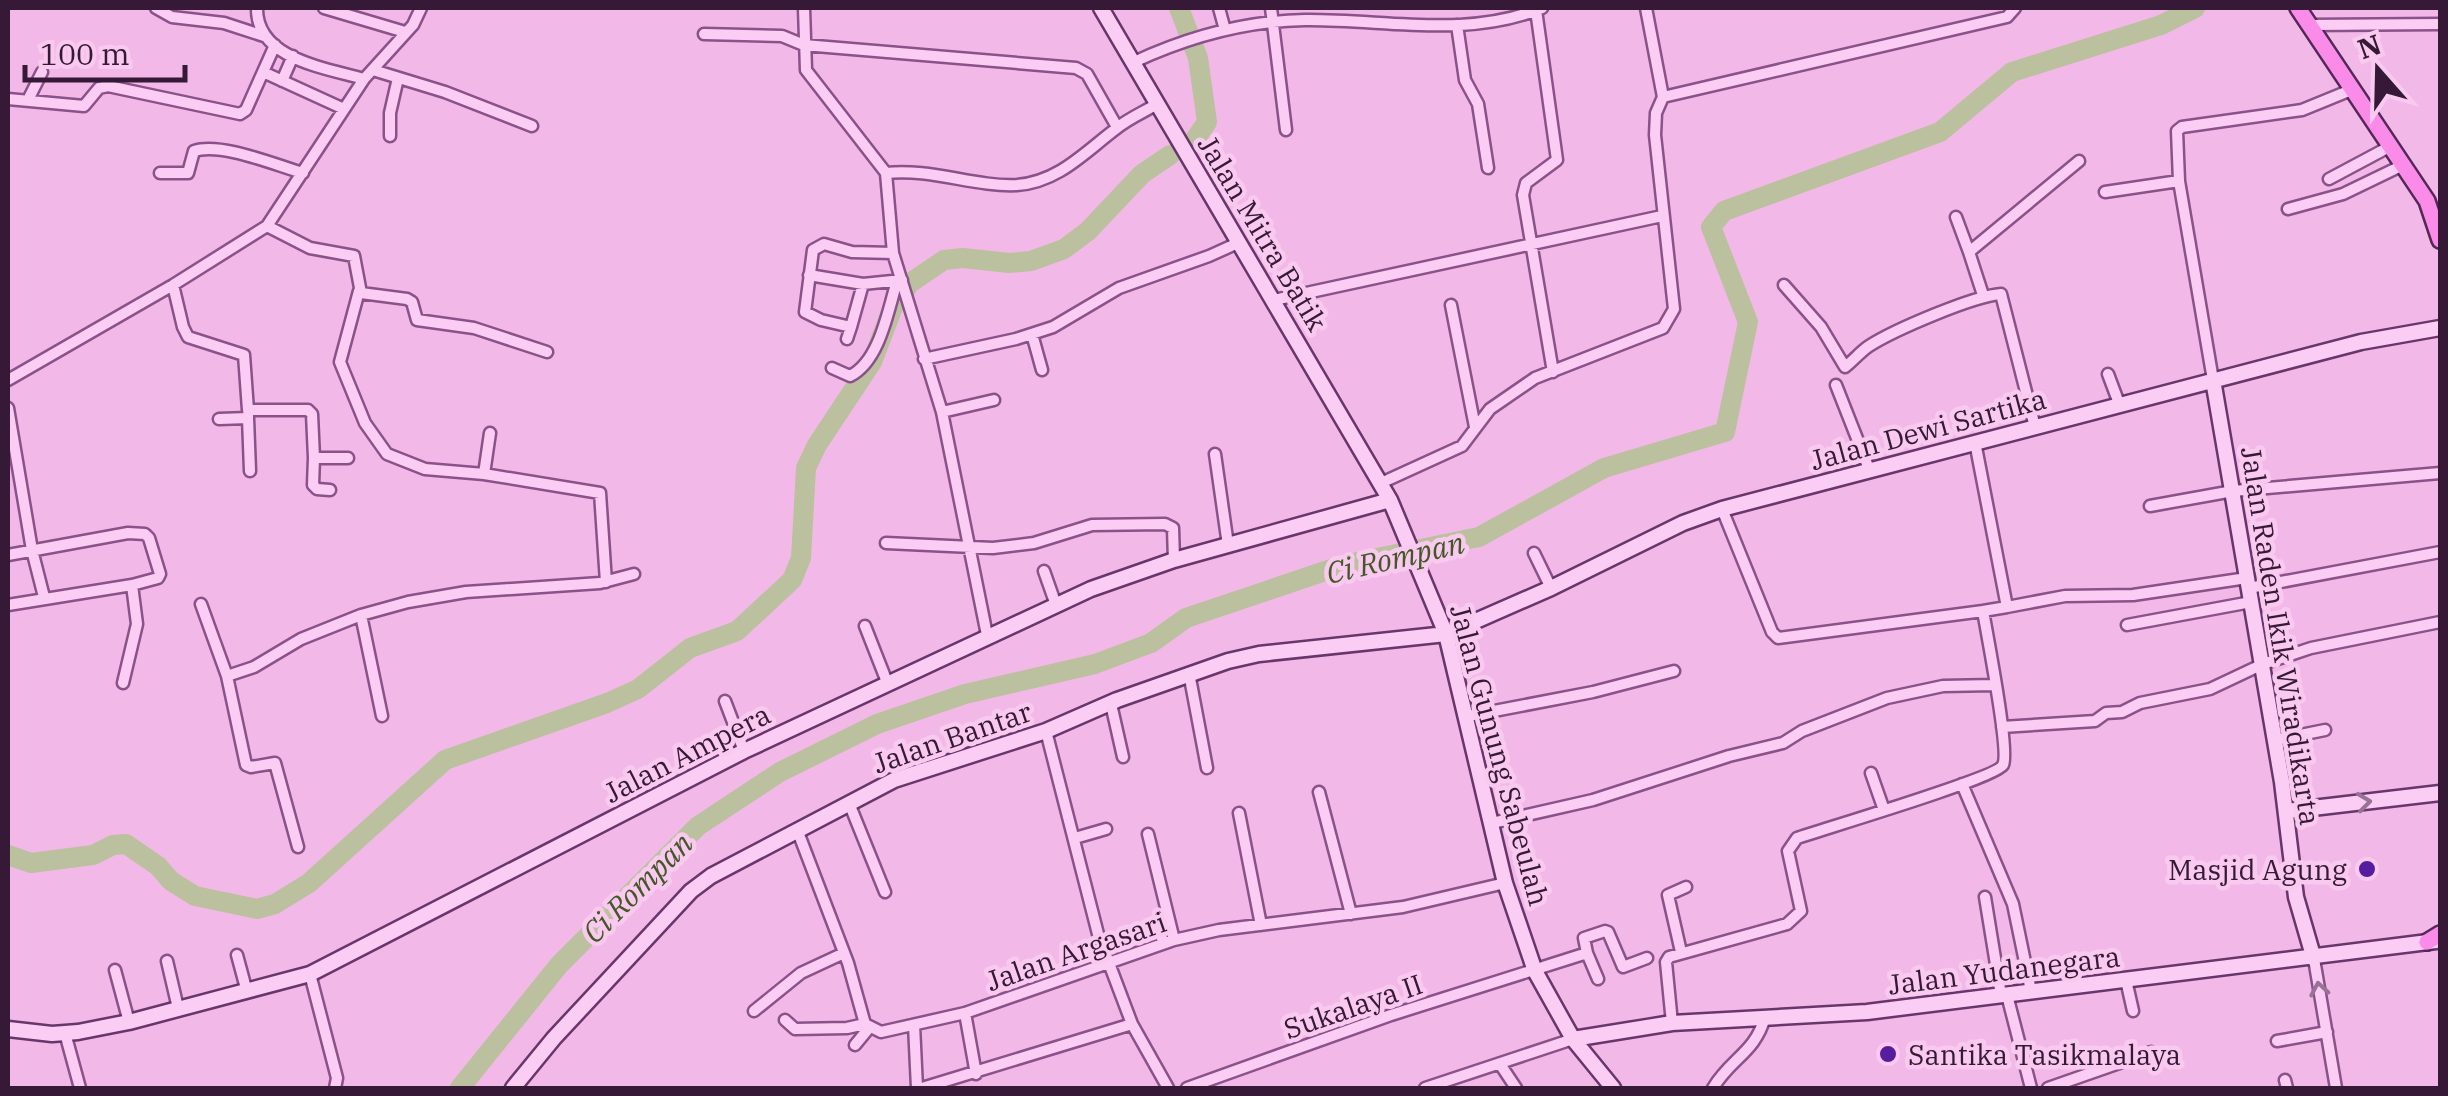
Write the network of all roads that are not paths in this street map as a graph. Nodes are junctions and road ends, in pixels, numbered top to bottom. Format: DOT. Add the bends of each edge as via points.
graph roads {
  1 [pos="156,8"];
  2 [pos="257,8"];
  3 [pos="324,8"];
  4 [pos="421,8"];
  5 [pos="804,8"];
  6 [pos="1101,8"];
  7 [pos="1220,8"];
  8 [pos="1271,8"];
  9 [pos="1329,8"];
  10 [pos="1646,8"];
  11 [pos="2015,8"];
  12 [pos="2298,8"];
  13 [pos="1539,9"];
  14 [pos="192,13"];
  15 [pos="1331,22"];
  16 [pos="1271,23"];
  17 [pos="2440,24"];
  18 [pos="1457,25"];
  19 [pos="2310,25"];
  20 [pos="1225,30"];
  21 [pos="405,32"];
  22 [pos="704,34"];
  23 [pos="264,36"];
  24 [pos="275,45"];
  25 [pos="804,45"];
  26 [pos="293,56"];
  27 [pos="1134,62"];
  28 [pos="42,72"];
  29 [pos="263,72"];
  30 [pos="369,74"];
  31 [pos="398,78"];
  32 [pos="282,81"];
  33 [pos="2351,90"];
  34 [pos="1663,97"];
  35 [pos="8,99"];
  36 [pos="28,100"];
  37 [pos="1157,104"];
  38 [pos="344,109"];
  39 [pos="532,126"];
  40 [pos="1117,127"];
  41 [pos="1286,130"];
  42 [pos="390,136"];
  43 [pos="2388,148"];
  44 [pos="2079,162"];
  45 [pos="2401,166"];
  46 [pos="1488,168"];
  47 [pos="160,173"];
  48 [pos="886,173"];
  49 [pos="303,174"];
  50 [pos="2329,179"];
  51 [pos="2179,181"];
  52 [pos="2105,192"];
  53 [pos="2437,208"];
  54 [pos="2288,209"];
  55 [pos="1662,216"];
  56 [pos="1956,217"];
  57 [pos="267,226"];
  58 [pos="2440,240"];
  59 [pos="1240,242"];
  60 [pos="1533,244"];
  61 [pos="1969,252"];
  62 [pos="893,253"];
  63 [pos="809,275"];
  64 [pos="863,284"];
  65 [pos="1784,285"];
  66 [pos="173,286"];
  67 [pos="903,286"];
  68 [pos="358,291"];
  69 [pos="1984,296"];
  70 [pos="1274,300"];
  71 [pos="1451,305"];
  72 [pos="851,327"];
  73 [pos="2440,328"];
  74 [pos="1032,334"];
  75 [pos="847,339"];
  76 [pos="547,352"];
  77 [pos="924,359"];
  78 [pos="832,368"];
  79 [pos="1042,370"];
  80 [pos="1552,372"];
  81 [pos="2108,374"];
  82 [pos="8,380"];
  83 [pos="2213,380"];
  84 [pos="1836,385"];
  85 [pos="994,400"];
  86 [pos="2120,406"];
  87 [pos="8,408"];
  88 [pos="942,412"];
  89 [pos="248,414"];
  90 [pos="219,418"];
  91 [pos="1475,427"];
  92 [pos="2034,427"];
  93 [pos="490,433"];
  94 [pos="1975,442"];
  95 [pos="1215,454"];
  96 [pos="314,458"];
  97 [pos="348,458"];
  98 [pos="1869,469"];
  99 [pos="250,471"];
  100 [pos="2440,473"];
  101 [pos="484,474"];
  102 [pos="1382,483"];
  103 [pos="330,490"];
  104 [pos="2233,491"];
  105 [pos="1390,500"];
  106 [pos="2150,506"];
  107 [pos="1722,509"];
  108 [pos="886,542"];
  109 [pos="1228,545"];
  110 [pos="968,546"];
  111 [pos="32,550"];
  112 [pos="2440,552"];
  113 [pos="1534,554"];
  114 [pos="8,555"];
  115 [pos="1174,560"];
  116 [pos="1044,571"];
  117 [pos="634,574"];
  118 [pos="606,582"];
  119 [pos="132,586"];
  120 [pos="1551,588"];
  121 [pos="2249,589"];
  122 [pos="44,597"];
  123 [pos="8,604"];
  124 [pos="200,604"];
  125 [pos="1056,605"];
  126 [pos="2007,607"];
  127 [pos="1984,611"];
  128 [pos="362,616"];
  129 [pos="2440,622"];
  130 [pos="2127,625"];
  131 [pos="865,626"];
  132 [pos="1446,634"];
  133 [pos="987,635"];
  134 [pos="2263,664"];
  135 [pos="1674,670"];
  136 [pos="1189,673"];
  137 [pos="227,676"];
  138 [pos="888,682"];
  139 [pos="123,683"];
  140 [pos="1994,685"];
  141 [pos="725,701"];
  142 [pos="1111,704"];
  143 [pos="382,716"];
  144 [pos="1468,716"];
  145 [pos="2002,727"];
  146 [pos="1046,730"];
  147 [pos="2325,730"];
  148 [pos="2275,740"];
  149 [pos="744,751"];
  150 [pos="1123,757"];
  151 [pos="1206,768"];
  152 [pos="1871,773"];
  153 [pos="1962,784"];
  154 [pos="1319,792"];
  155 [pos="2440,793"];
  156 [pos="849,803"];
  157 [pos="1884,810"];
  158 [pos="2287,811"];
  159 [pos="1238,813"];
  160 [pos="1492,823"];
  161 [pos="1106,829"];
  162 [pos="798,832"];
  163 [pos="1148,834"];
  164 [pos="1075,838"];
  165 [pos="298,847"];
  166 [pos="1505,883"];
  167 [pos="1686,886"];
  168 [pos="886,892"];
  169 [pos="1985,896"];
  170 [pos="1351,914"];
  171 [pos="1158,921"];
  172 [pos="1261,925"];
  173 [pos="2436,939"];
  174 [pos="1169,942"];
  175 [pos="1681,952"];
  176 [pos="844,953"];
  177 [pos="1587,953"];
  178 [pos="238,955"];
  179 [pos="1647,958"];
  180 [pos="2314,958"];
  181 [pos="166,961"];
  182 [pos="1111,964"];
  183 [pos="115,970"];
  184 [pos="1536,971"];
  185 [pos="310,974"];
  186 [pos="1598,979"];
  187 [pos="2126,980"];
  188 [pos="2031,991"];
  189 [pos="246,992"];
  190 [pos="2004,995"];
  191 [pos="178,1008"];
  192 [pos="754,1011"];
  193 [pos="2133,1011"];
  194 [pos="965,1013"];
  195 [pos="1765,1017"];
  196 [pos="786,1020"];
  197 [pos="130,1022"];
  198 [pos="1672,1023"];
  199 [pos="1132,1024"];
  200 [pos="914,1025"];
  201 [pos="867,1026"];
  202 [pos="8,1029"];
  203 [pos="2327,1032"];
  204 [pos="65,1033"];
  205 [pos="1573,1038"];
  206 [pos="2277,1040"];
  207 [pos="855,1045"];
  208 [pos="2151,1052"];
  209 [pos="1500,1064"];
  210 [pos="976,1074"];
  211 [pos="80,1088"];
  212 [pos="335,1088"];
  213 [pos="513,1088"];
  214 [pos="920,1088"];
  215 [pos="1168,1088"];
  216 [pos="1188,1088"];
  217 [pos="1425,1088"];
  218 [pos="1516,1088"];
  219 [pos="1613,1088"];
  220 [pos="1713,1088"];
  221 [pos="2031,1088"];
  222 [pos="2048,1088"];
  223 [pos="2336,1088"];
  1 -- 14 [label="street" via="172,16"];
  2 -- 23 [label="street"];
  3 -- 21 [label="street"];
  4 -- 21 [label="street"];
  5 -- 25 [label="street"];
  6 -- 27 [label="street, Jalan Mitra Batik"];
  7 -- 20 [label="street"];
  8 -- 16 [label="street"];
  9 -- 15 [label="street"];
  10 -- 34 [label="street"];
  11 -- 34 [label="street" via="2006,17"];
  12 -- 19 [label="main road"];
  13 -- 18 [label="street"];
  13 -- 60 [label="street" via="1558,160 1523,188"];
  14 -- 23 [label="street"];
  15 -- 16 [label="street"];
  15 -- 18 [label="street"];
  16 -- 20 [label="street"];
  16 -- 41 [label="street"];
  17 -- 19 [label="street"];
  18 -- 46 [label="street"];
  19 -- 33 [label="main road"];
  20 -- 27 [label="street"];
  21 -- 30 [label="street"];
  22 -- 25 [label="street" via="782,36"];
  23 -- 24 [label="street"];
  24 -- 26 [label="street"];
  24 -- 29 [label="street"];
  25 -- 40 [label="street" via="1076,68 1087,74"];
  25 -- 48 [label="street" via="809,74"];
  26 -- 30 [label="street"];
  26 -- 32 [label="street"];
  27 -- 37 [label="street, Jalan Mitra Batik"];
  28 -- 36 [label="street"];
  29 -- 32 [label="street"];
  29 -- 36 [label="street" via="246,110 236,115 108,86 84,106"];
  30 -- 31 [label="street"];
  30 -- 38 [label="street"];
  31 -- 39 [label="street"];
  31 -- 42 [label="street"];
  32 -- 38 [label="street"];
  33 -- 43 [label="main road"];
  33 -- 51 [label="street" via="2302,110 2182,127 2176,137"];
  34 -- 55 [label="street" via="1655,135"];
  35 -- 36 [label="street"];
  37 -- 40 [label="street"];
  37 -- 59 [label="street, Jalan Mitra Batik"];
  38 -- 49 [label="street"];
  40 -- 48 [label="street" via="1074,163 1032,182"];
  43 -- 45 [label="main road"];
  43 -- 50 [label="street"];
  44 -- 61 [label="street"];
  45 -- 53 [label="main road"];
  45 -- 54 [label="street" via="2344,194"];
  47 -- 49 [label="street" via="188,173 194,151 209,148"];
  48 -- 62 [label="street"];
  49 -- 57 [label="street"];
  51 -- 52 [label="street"];
  51 -- 83 [label="street"];
  53 -- 58 [label="main road"];
  55 -- 60 [label="street"];
  55 -- 80 [label="street" via="1674,309 1669,323"];
  56 -- 61 [label="street"];
  57 -- 66 [label="street"];
  57 -- 68 [label="street" via="310,248 354,256"];
  59 -- 70 [label="street, Jalan Mitra Batik"];
  59 -- 74 [label="street" via="1119,288"];
  60 -- 70 [label="street"];
  60 -- 80 [label="street"];
  61 -- 69 [label="street"];
  62 -- 63 [label="street" via="824,244 813,250"];
  62 -- 67 [label="street"];
  63 -- 64 [label="street"];
  63 -- 72 [label="street" via="807,316"];
  64 -- 67 [label="street"];
  64 -- 72 [label="street"];
  65 -- 69 [label="street" via="1845,367 1874,343"];
  66 -- 82 [label="street"];
  66 -- 89 [label="street" via="188,336 244,355"];
  67 -- 77 [label="street"];
  67 -- 78 [label="street" via="857,373"];
  68 -- 76 [label="street" via="407,299 417,320 474,328"];
  68 -- 101 [label="street" via="340,362 365,423 400,461"];
  69 -- 92 [label="street" via="2002,296"];
  70 -- 102 [label="street, Jalan Mitra Batik"];
  71 -- 91 [label="street"];
  72 -- 75 [label="street"];
  73 -- 83 [label="street, Jalan Dewi Sartika"];
  74 -- 77 [label="street"];
  74 -- 79 [label="street"];
  77 -- 88 [label="street"];
  80 -- 91 [label="street" via="1496,404"];
  81 -- 86 [label="street"];
  83 -- 86 [label="street, Jalan Dewi Sartika"];
  83 -- 104 [label="street, Jalan Raden Ikik Wiradikarta"];
  84 -- 98 [label="street"];
  85 -- 88 [label="street"];
  86 -- 92 [label="street, Jalan Dewi Sartika"];
  87 -- 111 [label="street"];
  88 -- 110 [label="street"];
  89 -- 90 [label="street"];
  89 -- 96 [label="street" via="308,410"];
  89 -- 99 [label="street"];
  91 -- 102 [label="street" via="1462,446"];
  92 -- 94 [label="street, Jalan Dewi Sartika"];
  93 -- 101 [label="street"];
  94 -- 98 [label="street, Jalan Dewi Sartika"];
  94 -- 126 [label="street"];
  95 -- 109 [label="street"];
  96 -- 97 [label="street"];
  96 -- 103 [label="street" via="314,485"];
  98 -- 107 [label="street, Jalan Dewi Sartika"];
  100 -- 104 [label="street"];
  101 -- 118 [label="street" via="600,493"];
  102 -- 105 [label="street, Jalan Gunung Sabeulah"];
  104 -- 106 [label="street"];
  104 -- 121 [label="street, Jalan Raden Ikik Wiradikarta"];
  105 -- 109 [label="street, Jalan Ampera"];
  105 -- 132 [label="street, Jalan Gunung Sabeulah"];
  107 -- 120 [label="street, Jalan Dewi Sartika"];
  107 -- 127 [label="street" via="1778,638"];
  108 -- 110 [label="street"];
  109 -- 115 [label="street, Jalan Ampera"];
  110 -- 115 [label="street" via="1034,543 1092,525 1166,524 1173,528"];
  110 -- 133 [label="street"];
  111 -- 114 [label="street"];
  111 -- 119 [label="street" via="145,534 160,574"];
  111 -- 122 [label="street"];
  112 -- 121 [label="street"];
  113 -- 120 [label="street"];
  115 -- 125 [label="street, Jalan Ampera"];
  116 -- 125 [label="street"];
  117 -- 118 [label="street"];
  118 -- 128 [label="street" via="466,592"];
  119 -- 122 [label="street"];
  119 -- 139 [label="street" via="137,624"];
  120 -- 132 [label="street, Jalan Dewi Sartika"];
  121 -- 126 [label="street" via="2065,596"];
  121 -- 130 [label="street"];
  121 -- 134 [label="street, Jalan Raden Ikik Wiradikarta"];
  122 -- 123 [label="street"];
  124 -- 137 [label="street"];
  125 -- 133 [label="street, Jalan Ampera"];
  126 -- 127 [label="street"];
  127 -- 140 [label="street"];
  128 -- 137 [label="street"];
  128 -- 143 [label="street"];
  129 -- 134 [label="street"];
  131 -- 138 [label="street"];
  132 -- 136 [label="street, Jalan Bantar" via="1259,654"];
  132 -- 144 [label="street, Jalan Gunung Sabeulah"];
  133 -- 138 [label="street, Jalan Ampera"];
  134 -- 145 [label="street" via="2201,692 2095,721"];
  134 -- 148 [label="street, Jalan Raden Ikik Wiradikarta"];
  135 -- 144 [label="street"];
  136 -- 142 [label="street, Jalan Bantar"];
  136 -- 151 [label="street"];
  137 -- 165 [label="street" via="246,766 275,762"];
  138 -- 149 [label="street, Jalan Ampera"];
  140 -- 145 [label="street"];
  140 -- 160 [label="street" via="1943,686 1887,698 1786,742"];
  141 -- 149 [label="street"];
  142 -- 146 [label="street, Jalan Bantar"];
  142 -- 150 [label="street"];
  144 -- 160 [label="street, Jalan Gunung Sabeulah"];
  145 -- 153 [label="street" via="2002,767"];
  146 -- 156 [label="street, Jalan Bantar" via="894,780"];
  146 -- 164 [label="street"];
  147 -- 148 [label="street"];
  148 -- 158 [label="street, Jalan Raden Ikik Wiradikarta"];
  149 -- 185 [label="street, Jalan Ampera"];
  152 -- 157 [label="street"];
  153 -- 157 [label="street"];
  153 -- 188 [label="street" via="2016,914"];
  154 -- 170 [label="street"];
  158 -- 155 [label="street, one-way"];
  156 -- 162 [label="street, Jalan Bantar"];
  156 -- 168 [label="street"];
  157 -- 175 [label="street" via="1793,841 1788,851 1801,910 1793,920"];
  158 -- 180 [label="street, Jalan Raden Ikik Wiradikarta" via="2296,897"];
  159 -- 172 [label="street"];
  160 -- 166 [label="street, Jalan Gunung Sabeulah"];
  161 -- 164 [label="street"];
  162 -- 176 [label="street"];
  162 -- 213 [label="street, Jalan Bantar" via="692,891"];
  163 -- 174 [label="street"];
  164 -- 182 [label="street"];
  166 -- 170 [label="street, Jalan Argasari"];
  166 -- 184 [label="street, Jalan Gunung Sabeulah"];
  167 -- 175 [label="street" via="1668,895"];
  169 -- 190 [label="street"];
  170 -- 172 [label="street, Jalan Argasari"];
  171 -- 174 [label="street"];
  172 -- 174 [label="street, Jalan Argasari"];
  173 -- 180 [label="street, Jalan Yudanegara"];
  174 -- 182 [label="street, Jalan Argasari"];
  175 -- 198 [label="street" via="1666,962"];
  176 -- 192 [label="street" via="801,973"];
  176 -- 201 [label="street"];
  177 -- 179 [label="street, Sukalaya II" via="1584,938 1606,930 1623,967"];
  177 -- 184 [label="street, Sukalaya II"];
  177 -- 186 [label="street"];
  178 -- 189 [label="street"];
  180 -- 187 [label="street, Jalan Yudanegara"];
  203 -- 180 [label="street, one-way"];
  181 -- 191 [label="street"];
  182 -- 194 [label="street, Jalan Argasari"];
  182 -- 199 [label="street"];
  183 -- 197 [label="street"];
  184 -- 205 [label="street, Jalan Gunung Sabeulah"];
  184 -- 216 [label="street, Sukalaya II"];
  185 -- 189 [label="street, Jalan Ampera"];
  185 -- 212 [label="street"];
  187 -- 188 [label="street, Jalan Yudanegara"];
  187 -- 193 [label="street"];
  188 -- 190 [label="street, Jalan Yudanegara"];
  189 -- 191 [label="street, Jalan Ampera"];
  190 -- 195 [label="street, Jalan Yudanegara"];
  190 -- 221 [label="street"];
  191 -- 197 [label="street, Jalan Ampera"];
  194 -- 200 [label="street, Jalan Argasari"];
  194 -- 210 [label="street"];
  195 -- 198 [label="street, Jalan Yudanegara"];
  195 -- 220 [label="street" via="1756,1042"];
  196 -- 201 [label="street, Jalan Argasari" via="795,1028"];
  197 -- 204 [label="street, Jalan Ampera"];
  198 -- 205 [label="street, Jalan Yudanegara"];
  199 -- 210 [label="street"];
  199 -- 215 [label="street"];
  200 -- 201 [label="street, Jalan Argasari" via="881,1032"];
  200 -- 214 [label="street"];
  201 -- 207 [label="street"];
  202 -- 204 [label="street, Jalan Ampera"];
  203 -- 206 [label="street"];
  203 -- 223 [label="street"];
  204 -- 211 [label="street"];
  205 -- 209 [label="street"];
  205 -- 219 [label="street, Jalan Gunung Sabeulah"];
  208 -- 222 [label="street"];
  209 -- 217 [label="street"];
  209 -- 218 [label="street"];
  210 -- 214 [label="street"];
}
